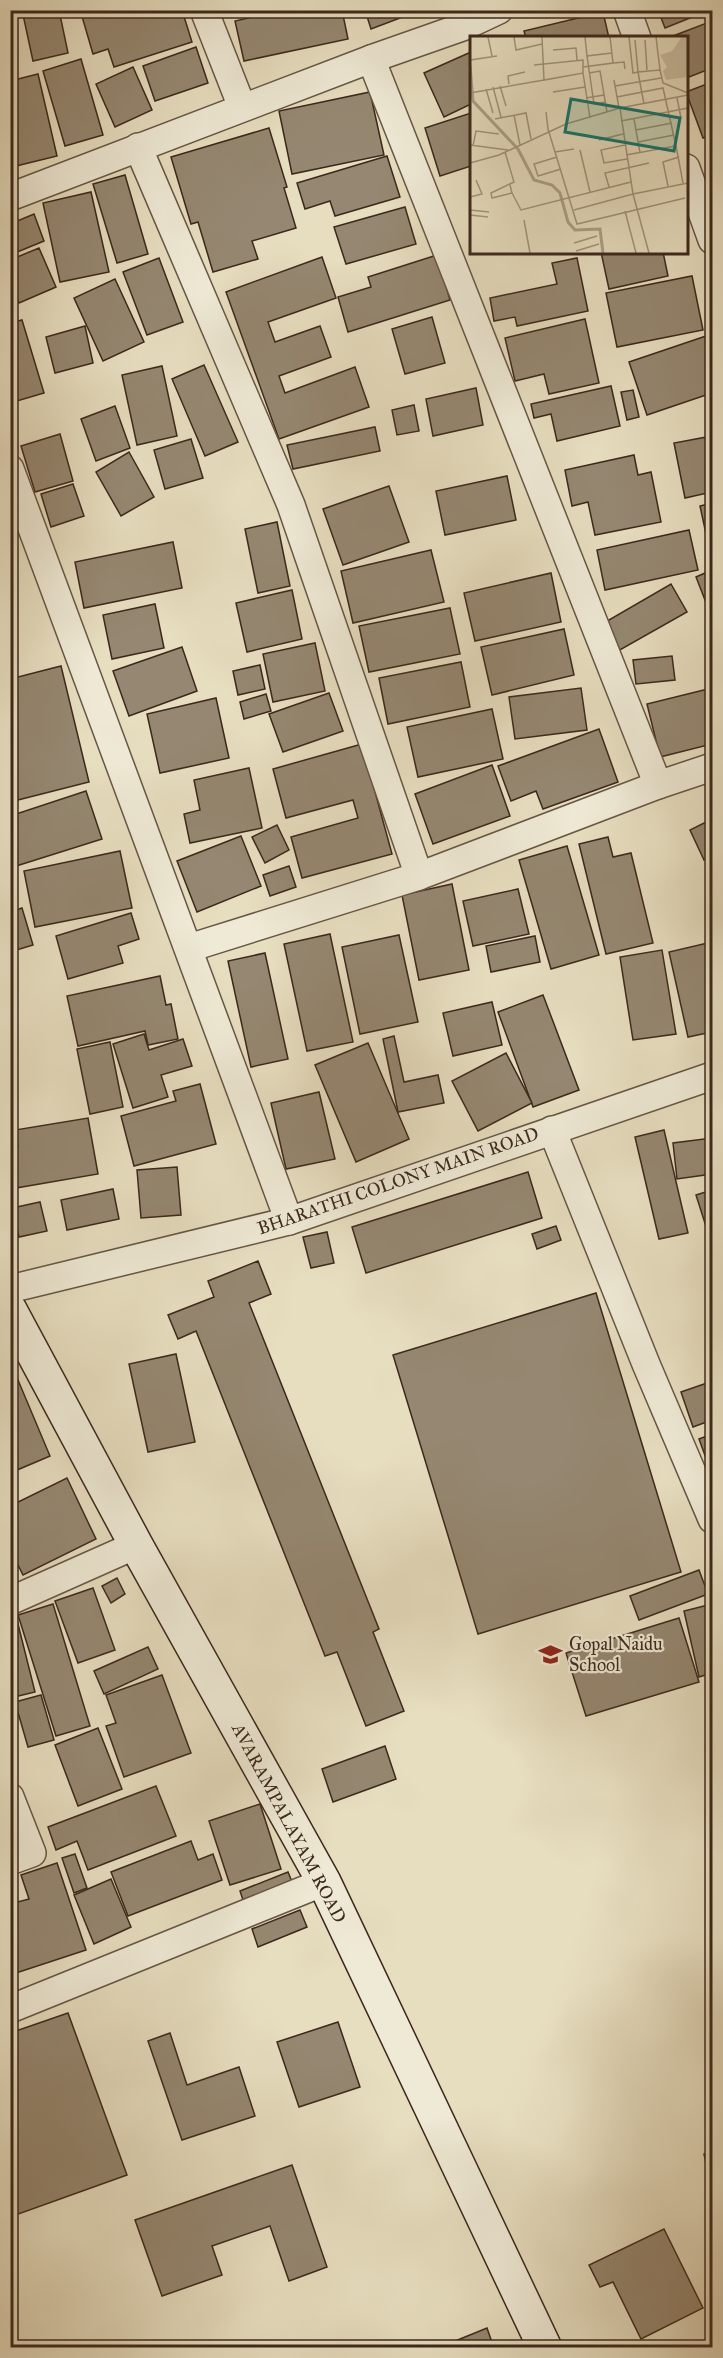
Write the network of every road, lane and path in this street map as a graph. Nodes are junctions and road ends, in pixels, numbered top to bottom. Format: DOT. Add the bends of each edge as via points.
graph roads {
  1 [pos="204,10"];
  2 [pos="499,10"];
  3 [pos="627,10"];
  4 [pos="463,18"];
  5 [pos="636,36"];
  6 [pos="371,59"];
  7 [pos="242,107"];
  8 [pos="138,147"];
  9 [pos="687,171"];
  10 [pos="10,197"];
  11 [pos="712,240"];
  12 [pos="10,469"];
  13 [pos="712,767"];
  14 [pos="658,785"];
  15 [pos="418,876"];
  16 [pos="189,948"];
  17 [pos="712,1076"];
  18 [pos="552,1130"];
  19 [pos="289,1221"];
  20 [pos="10,1289"];
  21 [pos="10,1310"];
  22 [pos="712,1520"];
  23 [pos="136,1545"];
  24 [pos="10,1601"];
  25 [pos="10,1797"];
  26 [pos="10,1861"];
  27 [pos="324,1882"];
  28 [pos="10,2008"];
  29 [pos="545,2348"];
  1 -- 7 [label="street"];
  2 -- 4 [label="street"];
  3 -- 5 [label="street"];
  4 -- 6 [label="street"];
  6 -- 7 [label="street"];
  6 -- 14 [label="street"];
  7 -- 8 [label="street"];
  8 -- 10 [label="street"];
  8 -- 15 [label="street" via="291,505"];
  9 -- 11 [label="street"];
  12 -- 16 [label="street"];
  13 -- 14 [label="street"];
  14 -- 15 [label="street"];
  15 -- 16 [label="street"];
  16 -- 19 [label="street"];
  17 -- 18 [label="street, BHARATHI COLONY MAIN ROAD"];
  18 -- 19 [label="street, BHARATHI COLONY MAIN ROAD"];
  18 -- 22 [label="street"];
  19 -- 20 [label="street, BHARATHI COLONY MAIN ROAD"];
  21 -- 23 [label="street, AVARAMPALAYAM ROAD"];
  23 -- 24 [label="street"];
  23 -- 27 [label="street, AVARAMPALAYAM ROAD"];
  25 -- 26 [label="street" via="32,1853"];
  27 -- 28 [label="street"];
  27 -- 29 [label="street, AVARAMPALAYAM ROAD"];
}
